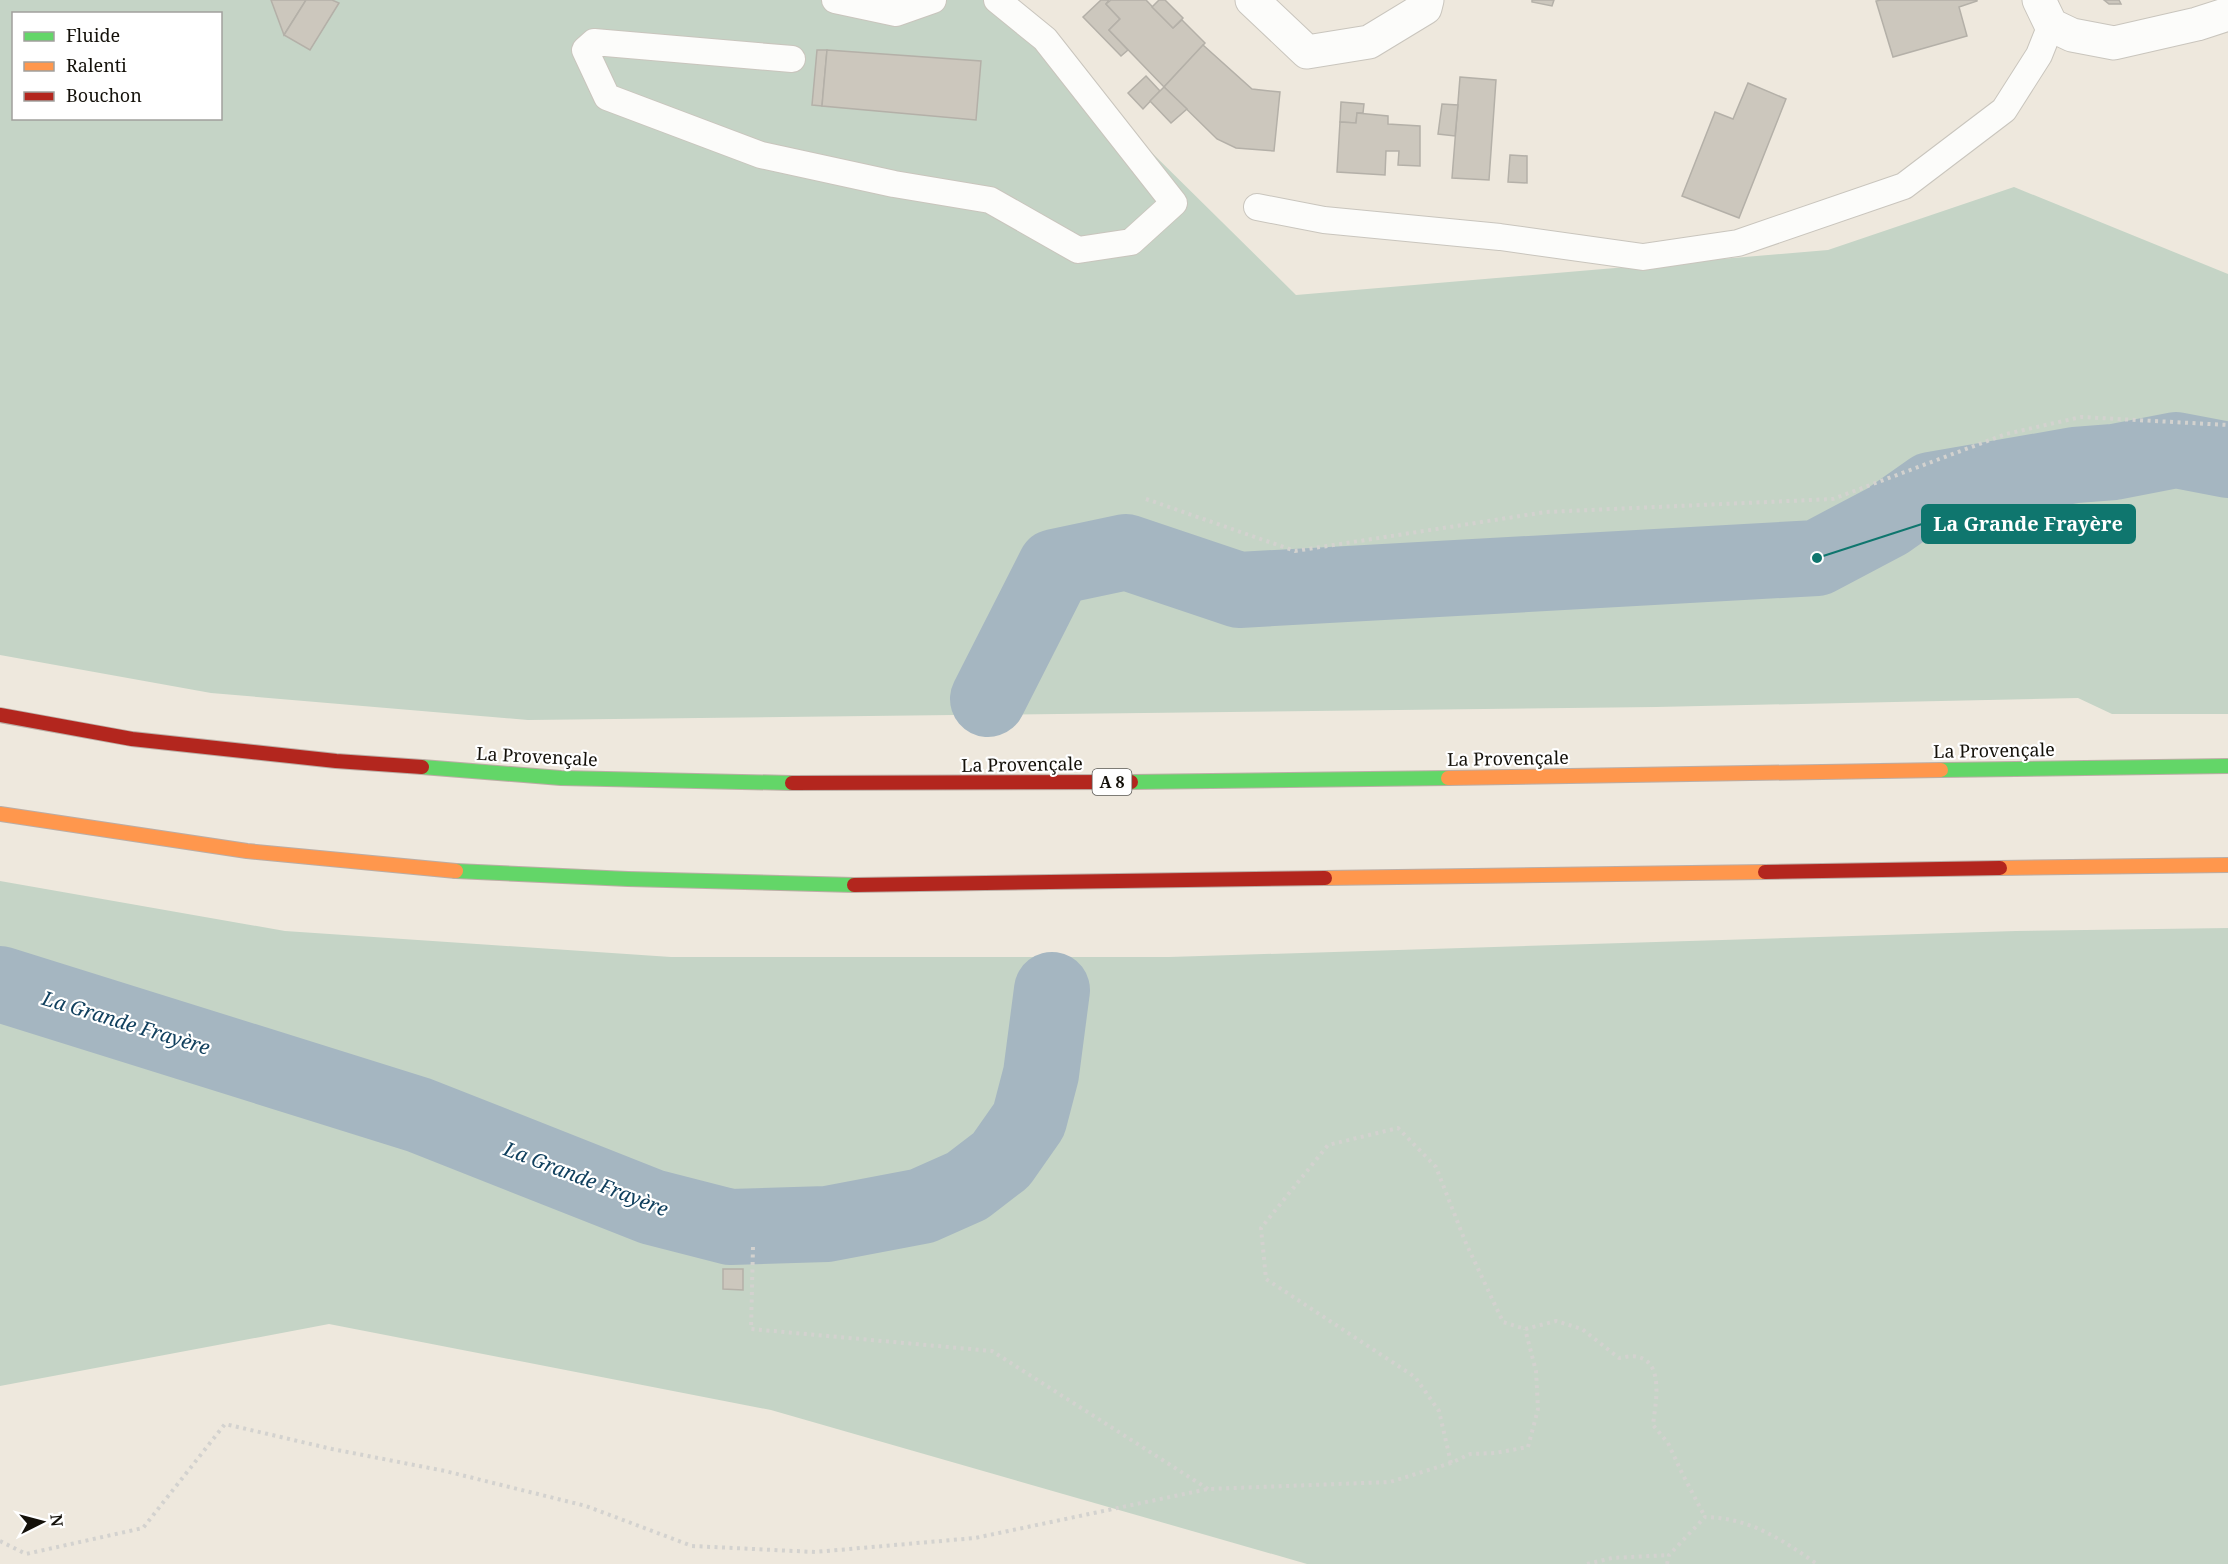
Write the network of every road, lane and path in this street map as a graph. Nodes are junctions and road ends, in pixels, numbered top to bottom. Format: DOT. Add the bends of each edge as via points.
graph roads {
  1 [pos="835,0"];
  2 [pos="933,0"];
  3 [pos="997,0"];
  4 [pos="1252,0"];
  5 [pos="1427,0"];
  6 [pos="2045,12"];
  7 [pos="2228,14"];
  8 [pos="792,59"];
  9 [pos="1257,207"];
  10 [pos="2228,425"];
  11 [pos="1146,499"];
  12 [pos="0,715"];
  13 [pos="2228,766"];
  14 [pos="0,814"];
  15 [pos="2228,865"];
  16 [pos="753,1247"];
  17 [pos="1525,1329"];
  18 [pos="1451,1463"];
  19 [pos="1208,1489"];
  20 [pos="1706,1517"];
  21 [pos="0,1540"];
  22 [pos="1670,1556"];
  23 [pos="1587,1564"];
  24 [pos="1667,1564"];
  25 [pos="1817,1564"];
  1 -- 2 [label="lane" via="896,13"];
  3 -- 8 [label="lane" via="1045,39 1174,203 1131,242 1077,250 990,200 761,155 607,97 585,51 594,42"];
  4 -- 5 [label="street" via="1307,52 1369,42 1425,8"];
  6 -- 7 [label="street" via="2072,35 2114,43"];
  6 -- 9 [label="lane" via="2039,55 2004,110 1904,186 1738,243 1642,257 1500,237 1323,220"];
  10 -- 11 [label="path" via="2081,417 2006,434 1833,499 1546,512 1295,551"];
  12 -- 13 [label="highway, La Provençale / A 8" via="143,740 336,762 561,778 867,784"];
  14 -- 15 [label="highway" via="274,854 494,873 849,885"];
  16 -- 19 [label="path" via="751,1329 992,1351"];
  17 -- 18 [label="path" via="1536,1371 1538,1409 1528,1447 1496,1454 1470,1454"];
  17 -- 18 [label="path" via="1503,1322 1464,1241 1436,1167 1398,1128 1328,1145 1261,1228 1266,1279 1415,1377 1439,1412"];
  17 -- 20 [label="path" via="1556,1321 1582,1329 1619,1358 1639,1357 1651,1365 1658,1385 1653,1425 1668,1443"];
  18 -- 19 [label="path" via="1390,1482"];
  19 -- 21 [label="path" via="975,1538 815,1551 692,1546 586,1506 225,1424 143,1528 26,1554"];
  20 -- 22 [label="path"];
  20 -- 25 [label="path" via="1726,1517 1750,1524"];
  22 -- 23 [label="path" via="1612,1558"];
  22 -- 24 [label="path"];
}
